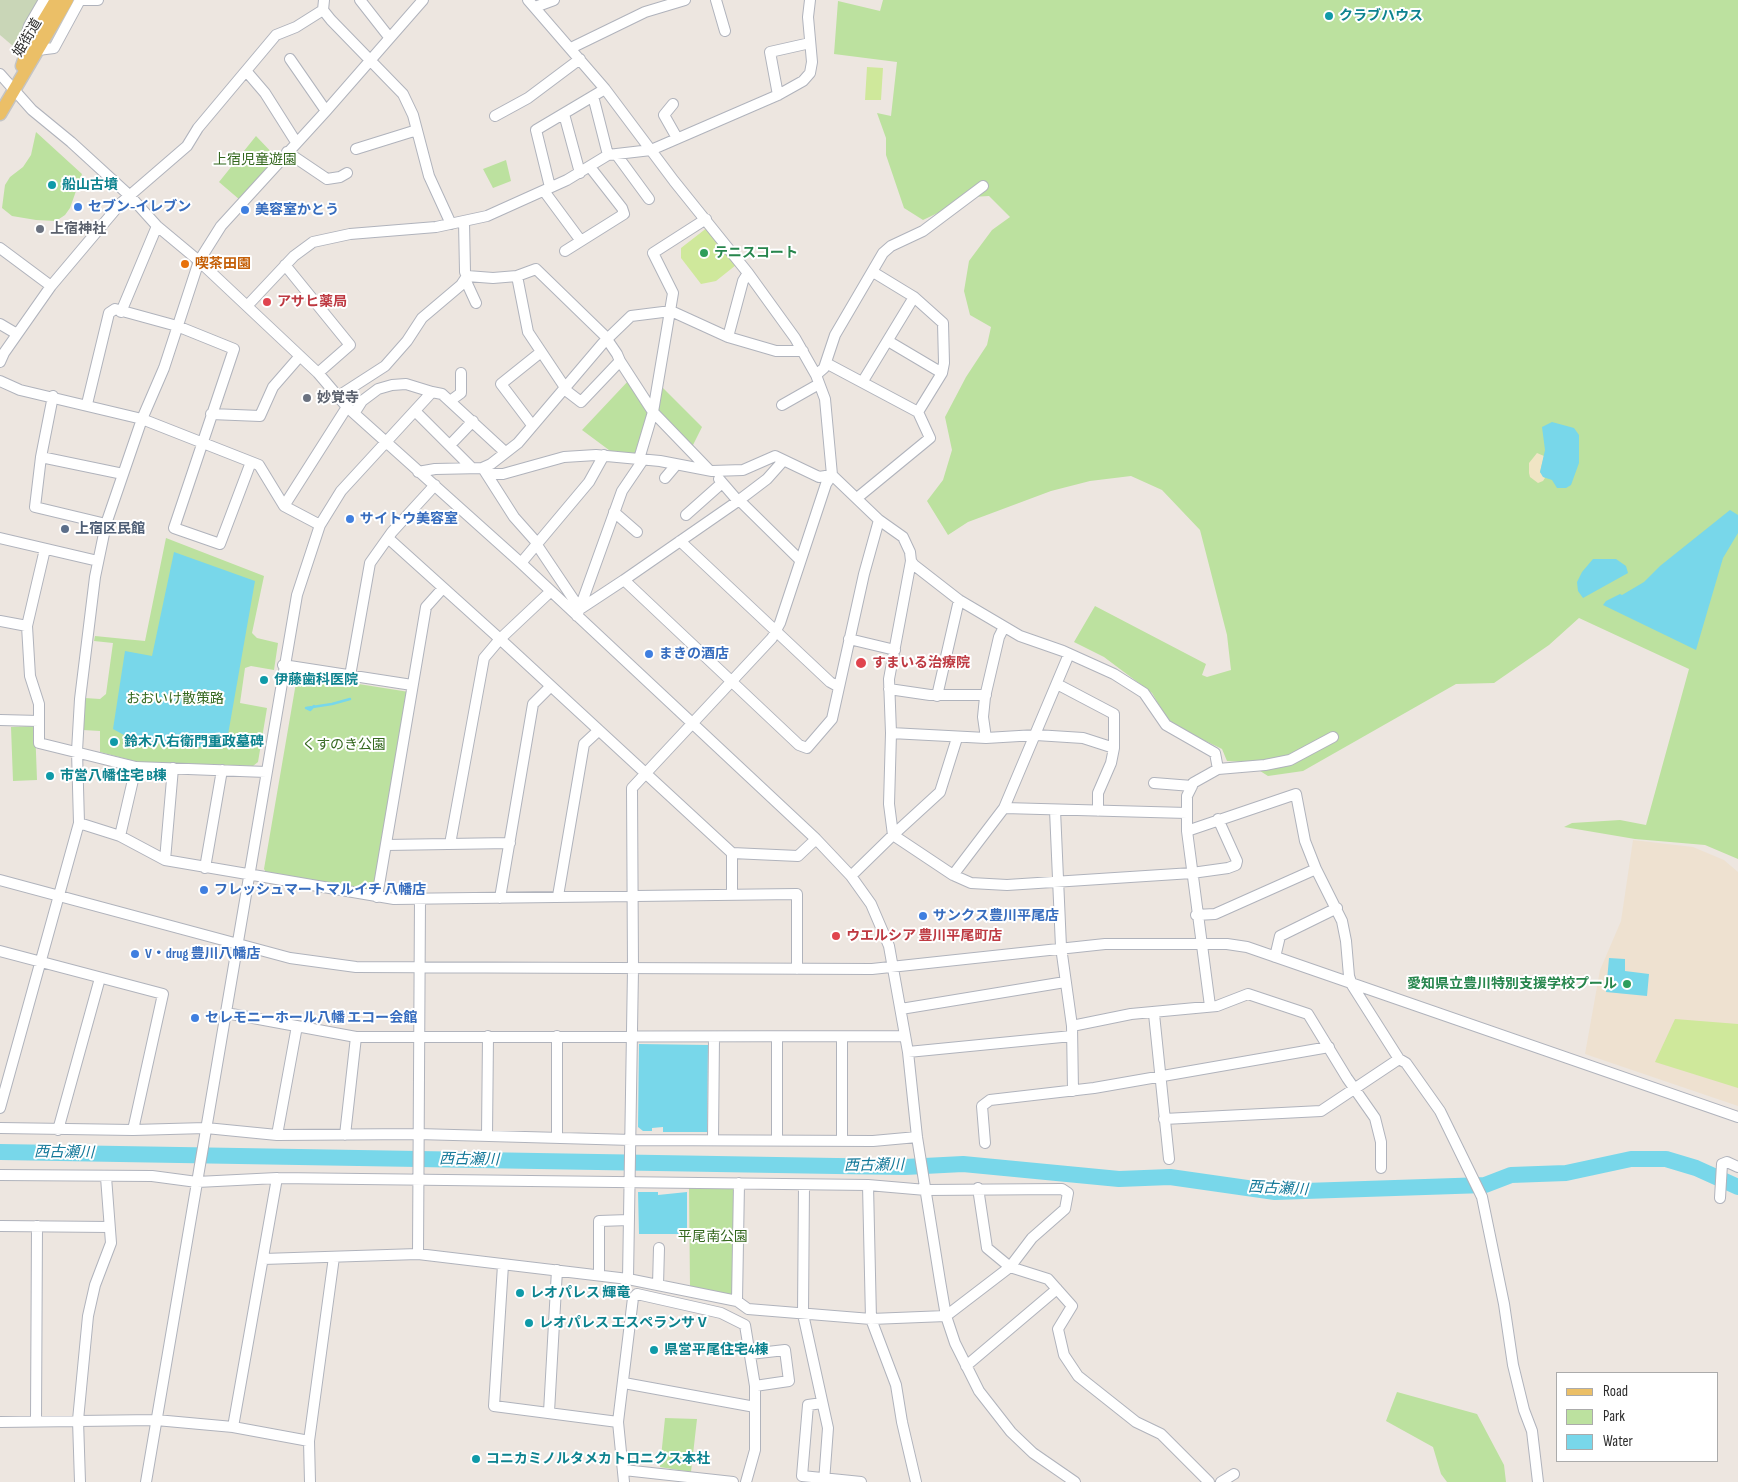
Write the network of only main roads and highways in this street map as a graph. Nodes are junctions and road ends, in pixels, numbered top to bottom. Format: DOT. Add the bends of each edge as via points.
graph roads {
  1 [pos="56,0"];
  2 [pos="66,0"];
  3 [pos="52,19"];
  4 [pos="0,114"];
  1 -- 3 [label="main road, 姫街道"];
  2 -- 3 [label="main road, 姫街道"];
  3 -- 4 [label="main road, 姫街道"];
}
